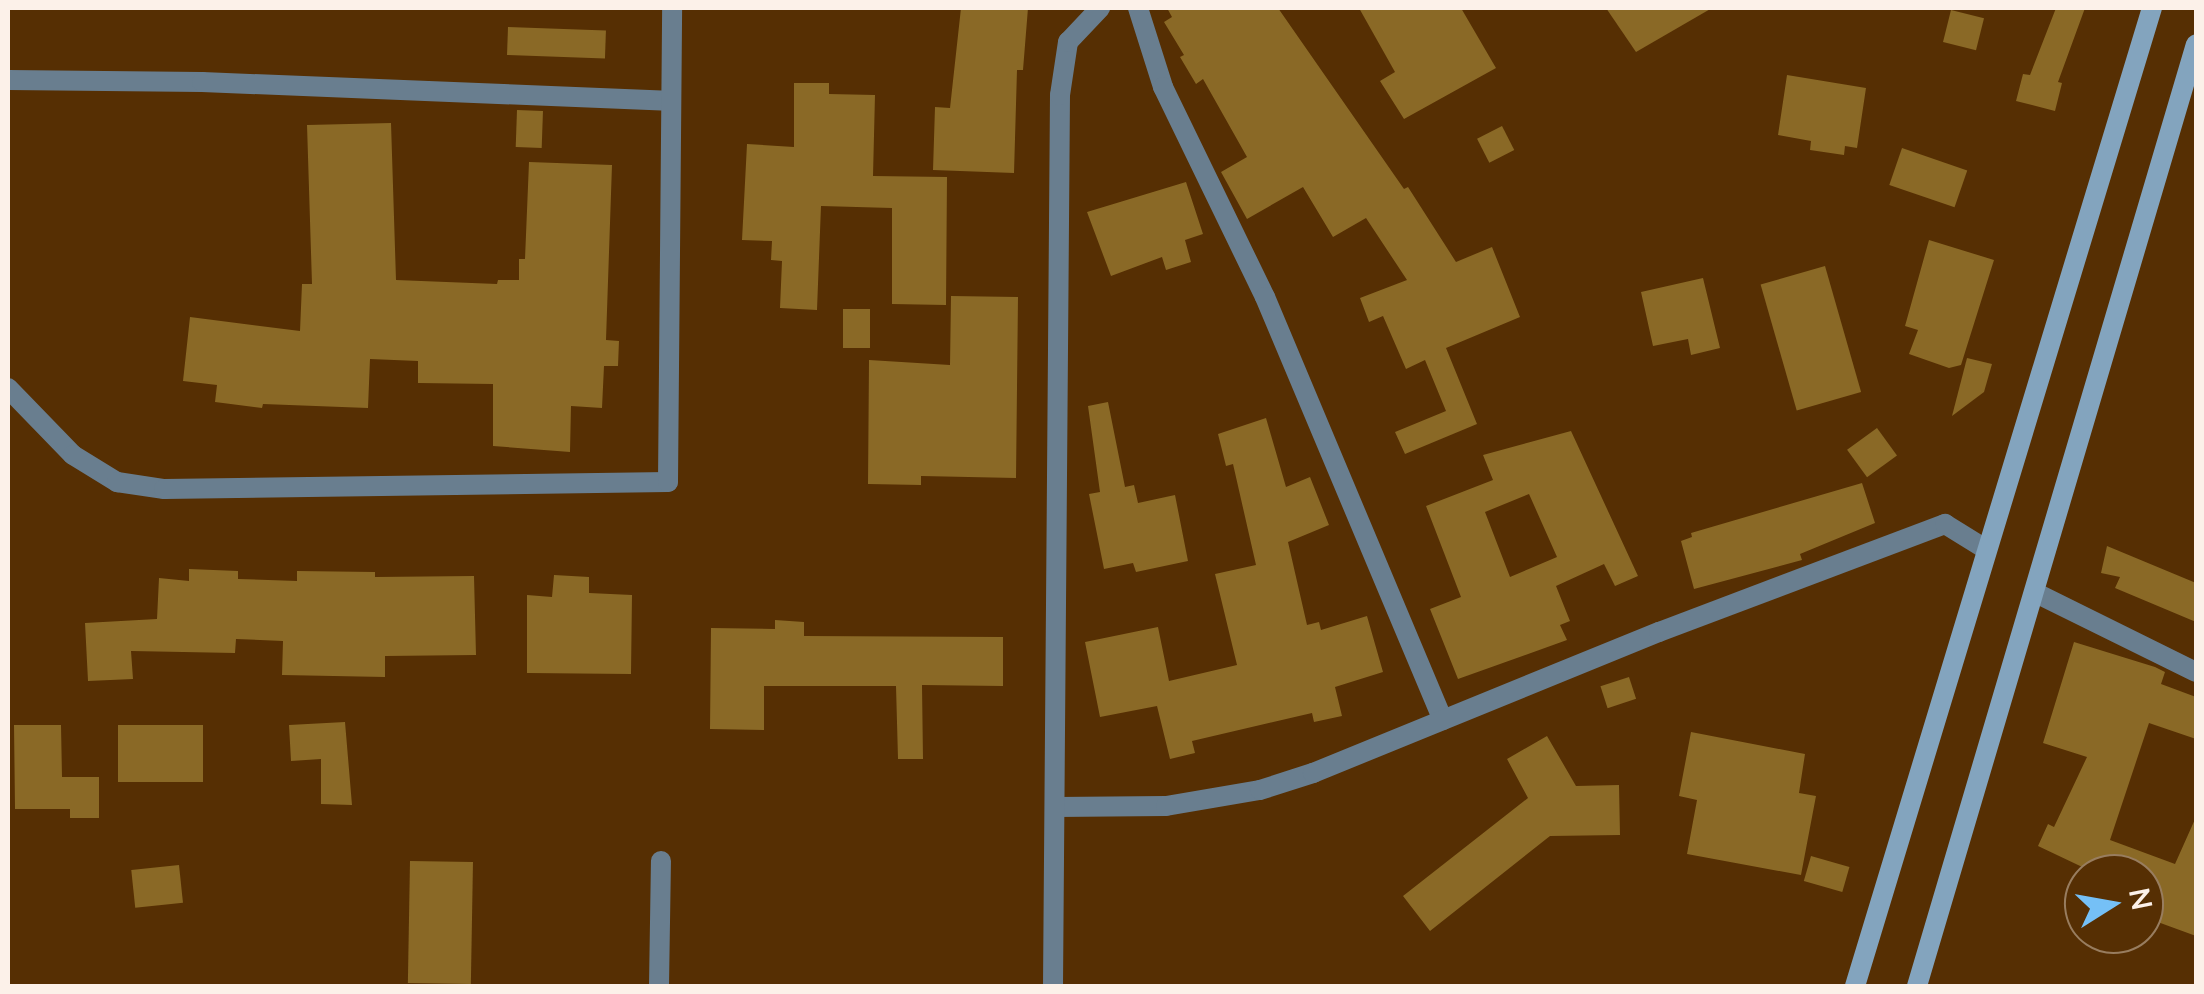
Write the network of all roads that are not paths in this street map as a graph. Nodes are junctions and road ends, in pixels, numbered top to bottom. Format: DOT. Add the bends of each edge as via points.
graph roads {
  1 [pos="672,8"];
  2 [pos="1100,8"];
  3 [pos="1138,8"];
  4 [pos="2152,8"];
  5 [pos="2196,44"];
  6 [pos="8,80"];
  7 [pos="668,101"];
  8 [pos="8,388"];
  9 [pos="1987,550"];
  10 [pos="2036,593"];
  11 [pos="2196,672"];
  12 [pos="1443,720"];
  13 [pos="1057,807"];
  14 [pos="661,861"];
  15 [pos="658,986"];
  16 [pos="1052,986"];
  17 [pos="1855,986"];
  18 [pos="1918,986"];
  1 -- 7 [label="street"];
  2 -- 13 [label="street" via="1068,42 1060,95"];
  3 -- 12 [label="street" via="1163,87 1264,297"];
  4 -- 9 [label="street"];
  5 -- 10 [label="street"];
  6 -- 7 [label="street"];
  7 -- 8 [label="street" via="668,482 148,487 117,482 72,455"];
  9 -- 12 [label="street" via="1945,524"];
  9 -- 17 [label="street"];
  10 -- 11 [label="street"];
  10 -- 18 [label="street"];
  12 -- 13 [label="street" via="1260,790 1166,806"];
  13 -- 16 [label="street"];
  14 -- 15 [label="street"];
}
